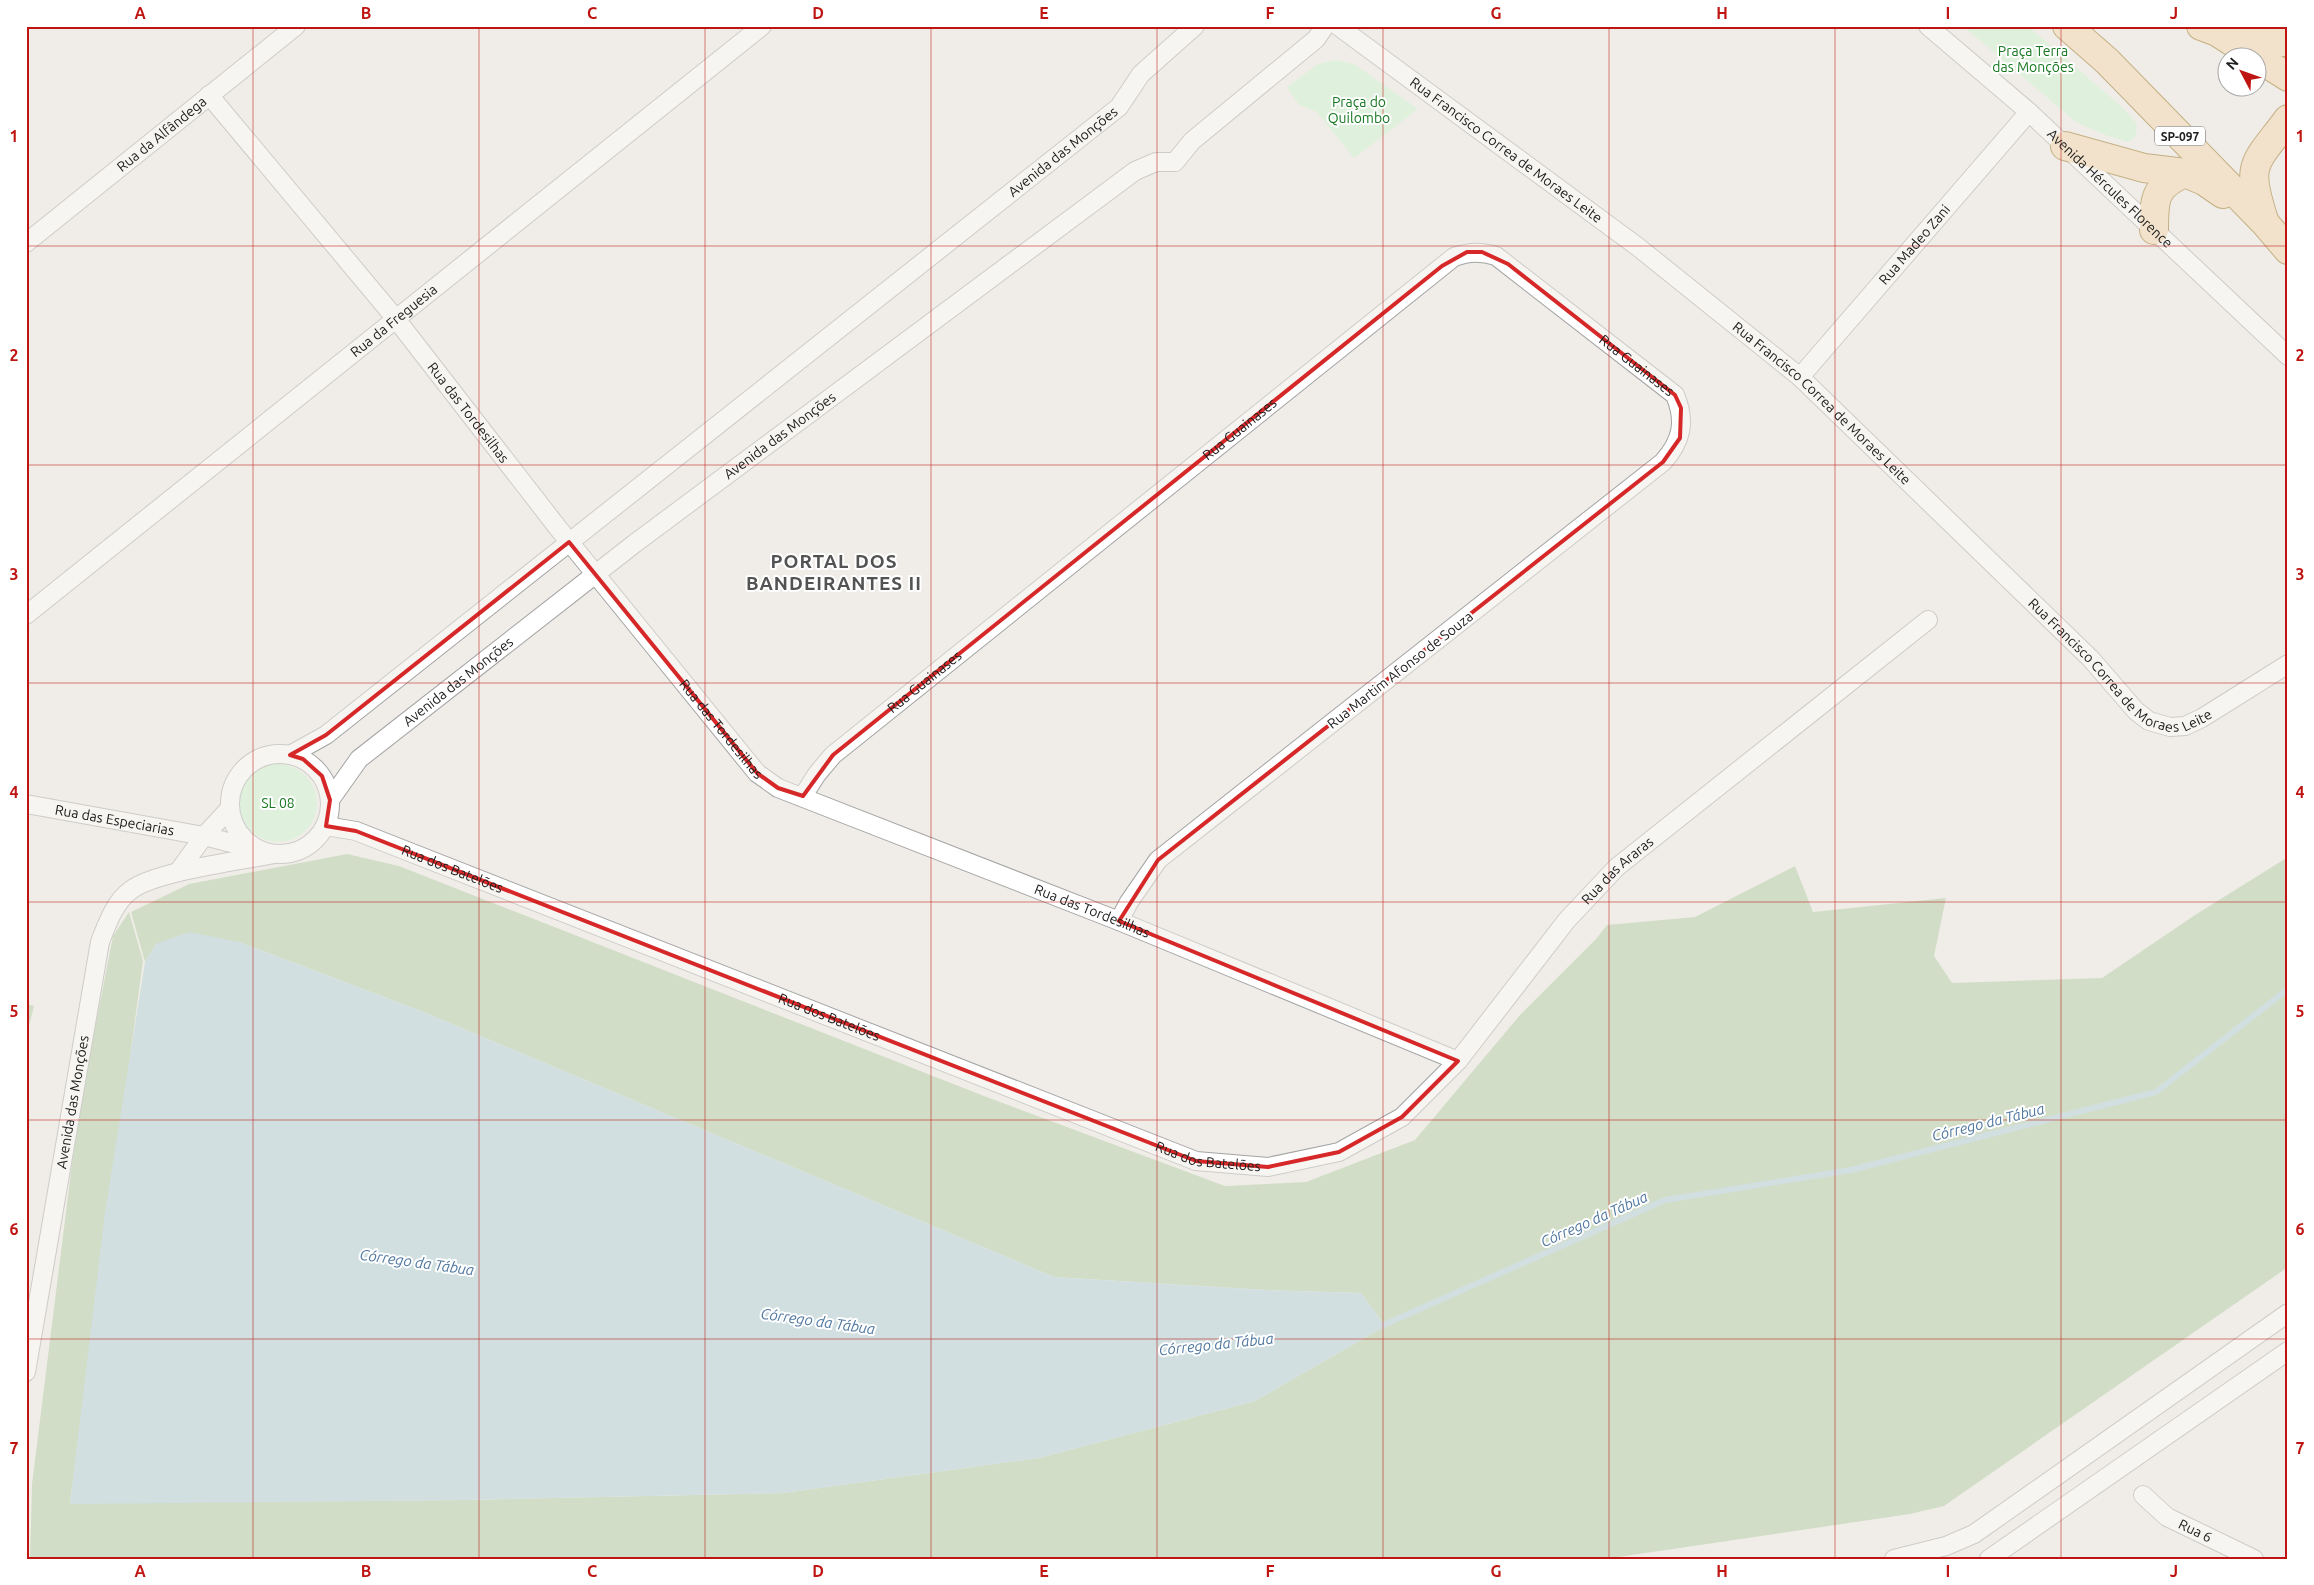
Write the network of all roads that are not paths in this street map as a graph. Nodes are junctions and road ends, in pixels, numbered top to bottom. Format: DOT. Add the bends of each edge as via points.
graph roads {
  1 [pos="296,26"];
  2 [pos="762,26"];
  3 [pos="1325,26"];
  4 [pos="1338,26"];
  5 [pos="1928,26"];
  6 [pos="2067,26"];
  7 [pos="2209,29"];
  8 [pos="1190,30"];
  9 [pos="2288,42"];
  10 [pos="2288,77"];
  11 [pos="209,95"];
  12 [pos="2029,112"];
  13 [pos="2288,119"];
  14 [pos="2065,146"];
  15 [pos="2185,173"];
  16 [pos="2265,223"];
  17 [pos="2154,230"];
  18 [pos="26,243"];
  19 [pos="2288,250"];
  20 [pos="396,319"];
  21 [pos="2288,356"];
  22 [pos="1800,377"];
  23 [pos="1682,423"];
  24 [pos="569,542"];
  25 [pos="596,574"];
  26 [pos="26,615"];
  27 [pos="1928,620"];
  28 [pos="2288,664"];
  29 [pos="290,755"];
  30 [pos="803,796"];
  31 [pos="330,800"];
  32 [pos="26,804"];
  33 [pos="230,808"];
  34 [pos="326,826"];
  35 [pos="204,836"];
  36 [pos="268,853"];
  37 [pos="178,872"];
  38 [pos="1119,920"];
  39 [pos="1458,1061"];
  40 [pos="1339,1152"];
  41 [pos="2288,1313"];
  42 [pos="2288,1351"];
  43 [pos="26,1372"];
  44 [pos="2098,1445"];
  45 [pos="2114,1470"];
  46 [pos="2143,1495"];
  47 [pos="1894,1559"];
  48 [pos="1989,1559"];
  49 [pos="2254,1559"];
  1 -- 11 [label="street, Rua da Alfândega"];
  2 -- 20 [label="street, Rua da Freguesia"];
  3 -- 25 [label="street, Avenida das Monções" via="1316,39 1192,141 1175,162 1156,162 1135,172"];
  4 -- 22 [label="street, Rua Francisco Correa de Moraes Leite" via="1638,247"];
  5 -- 12 [label="street, Avenida Hércules Florence"];
  6 -- 16 [label="main road, SP-097" via="2107,61"];
  7 -- 9 [label="main road" via="2258,42"];
  7 -- 10 [label="main road"];
  8 -- 24 [label="street, Avenida das Monções" via="1142,74 1118,107"];
  11 -- 18 [label="street, Rua da Alfândega"];
  11 -- 20 [label="street, Rua das Tordesilhas"];
  12 -- 14 [label="street, Avenida Hércules Florence"];
  12 -- 22 [label="street, Rua Madeo Zani"];
  13 -- 16 [label="main road" via="2263,149 2254,170 2254,189"];
  14 -- 15 [label="main road" via="2144,168"];
  14 -- 17 [label="street, Avenida Hércules Florence"];
  15 -- 16 [label="main road" via="2204,181"];
  15 -- 17 [label="main road" via="2167,180 2154,203"];
  16 -- 19 [label="main road, SP-097"];
  17 -- 21 [label="street, Avenida Hércules Florence"];
  20 -- 24 [label="street, Rua das Tordesilhas"];
  20 -- 26 [label="street, Rua da Freguesia"];
  22 -- 28 [label="street, Rua Francisco Correa de Moraes Leite" via="2091,659 2136,711 2149,721 2170,728 2185,726"];
  23 -- 30 [label="street, Rua Guainases" via="1681,408 1675,395 1508,264 1482,252 1467,252 1454,257 833,755"];
  23 -- 38 [label="street, Rua Martim Afonso de Souza" via="1677,444 1664,462 1158,860"];
  24 -- 25 [label="street, Rua das Tordesilhas"];
  24 -- 29 [label="street, Avenida das Monções" via="326,734"];
  25 -- 30 [label="street, Rua das Tordesilhas" via="757,773 778,788"];
  25 -- 31 [label="street, Avenida das Monções" via="359,759"];
  27 -- 39 [label="street, Rua das Araras" via="1617,867 1567,920"];
  29 -- 31 [label="street" via="303,759 322,776"];
  29 -- 33 [label="street" via="264,757 244,769 233,787"];
  30 -- 38 [label="street, Rua das Tordesilhas"];
  31 -- 34 [label="street"];
  32 -- 35 [label="street, Rua das Especiarias"];
  33 -- 35 [label="street"];
  33 -- 36 [label="street" via="236,829 243,838"];
  34 -- 36 [label="street" via="309,846 297,852"];
  34 -- 40 [label="street, Rua dos Batelões" via="356,831 1196,1161 1268,1167"];
  35 -- 36 [label="street, Rua das Especiarias"];
  35 -- 37 [label="street"];
  36 -- 37 [label="street, Avenida das Monções"];
  37 -- 43 [label="street, Avenida das Monções" via="130,890 109,920 100,942"];
  38 -- 39 [label="street, Rua das Tordesilhas"];
  39 -- 40 [label="street, Rua das Araras" via="1402,1117"];
  41 -- 44 [label="street"];
  42 -- 45 [label="street"];
  44 -- 45 [label="street"];
  44 -- 47 [label="street" via="1974,1534 1946,1546"];
  45 -- 48 [label="street"];
  46 -- 49 [label="street, Rua 6" via="2167,1517"];
}
